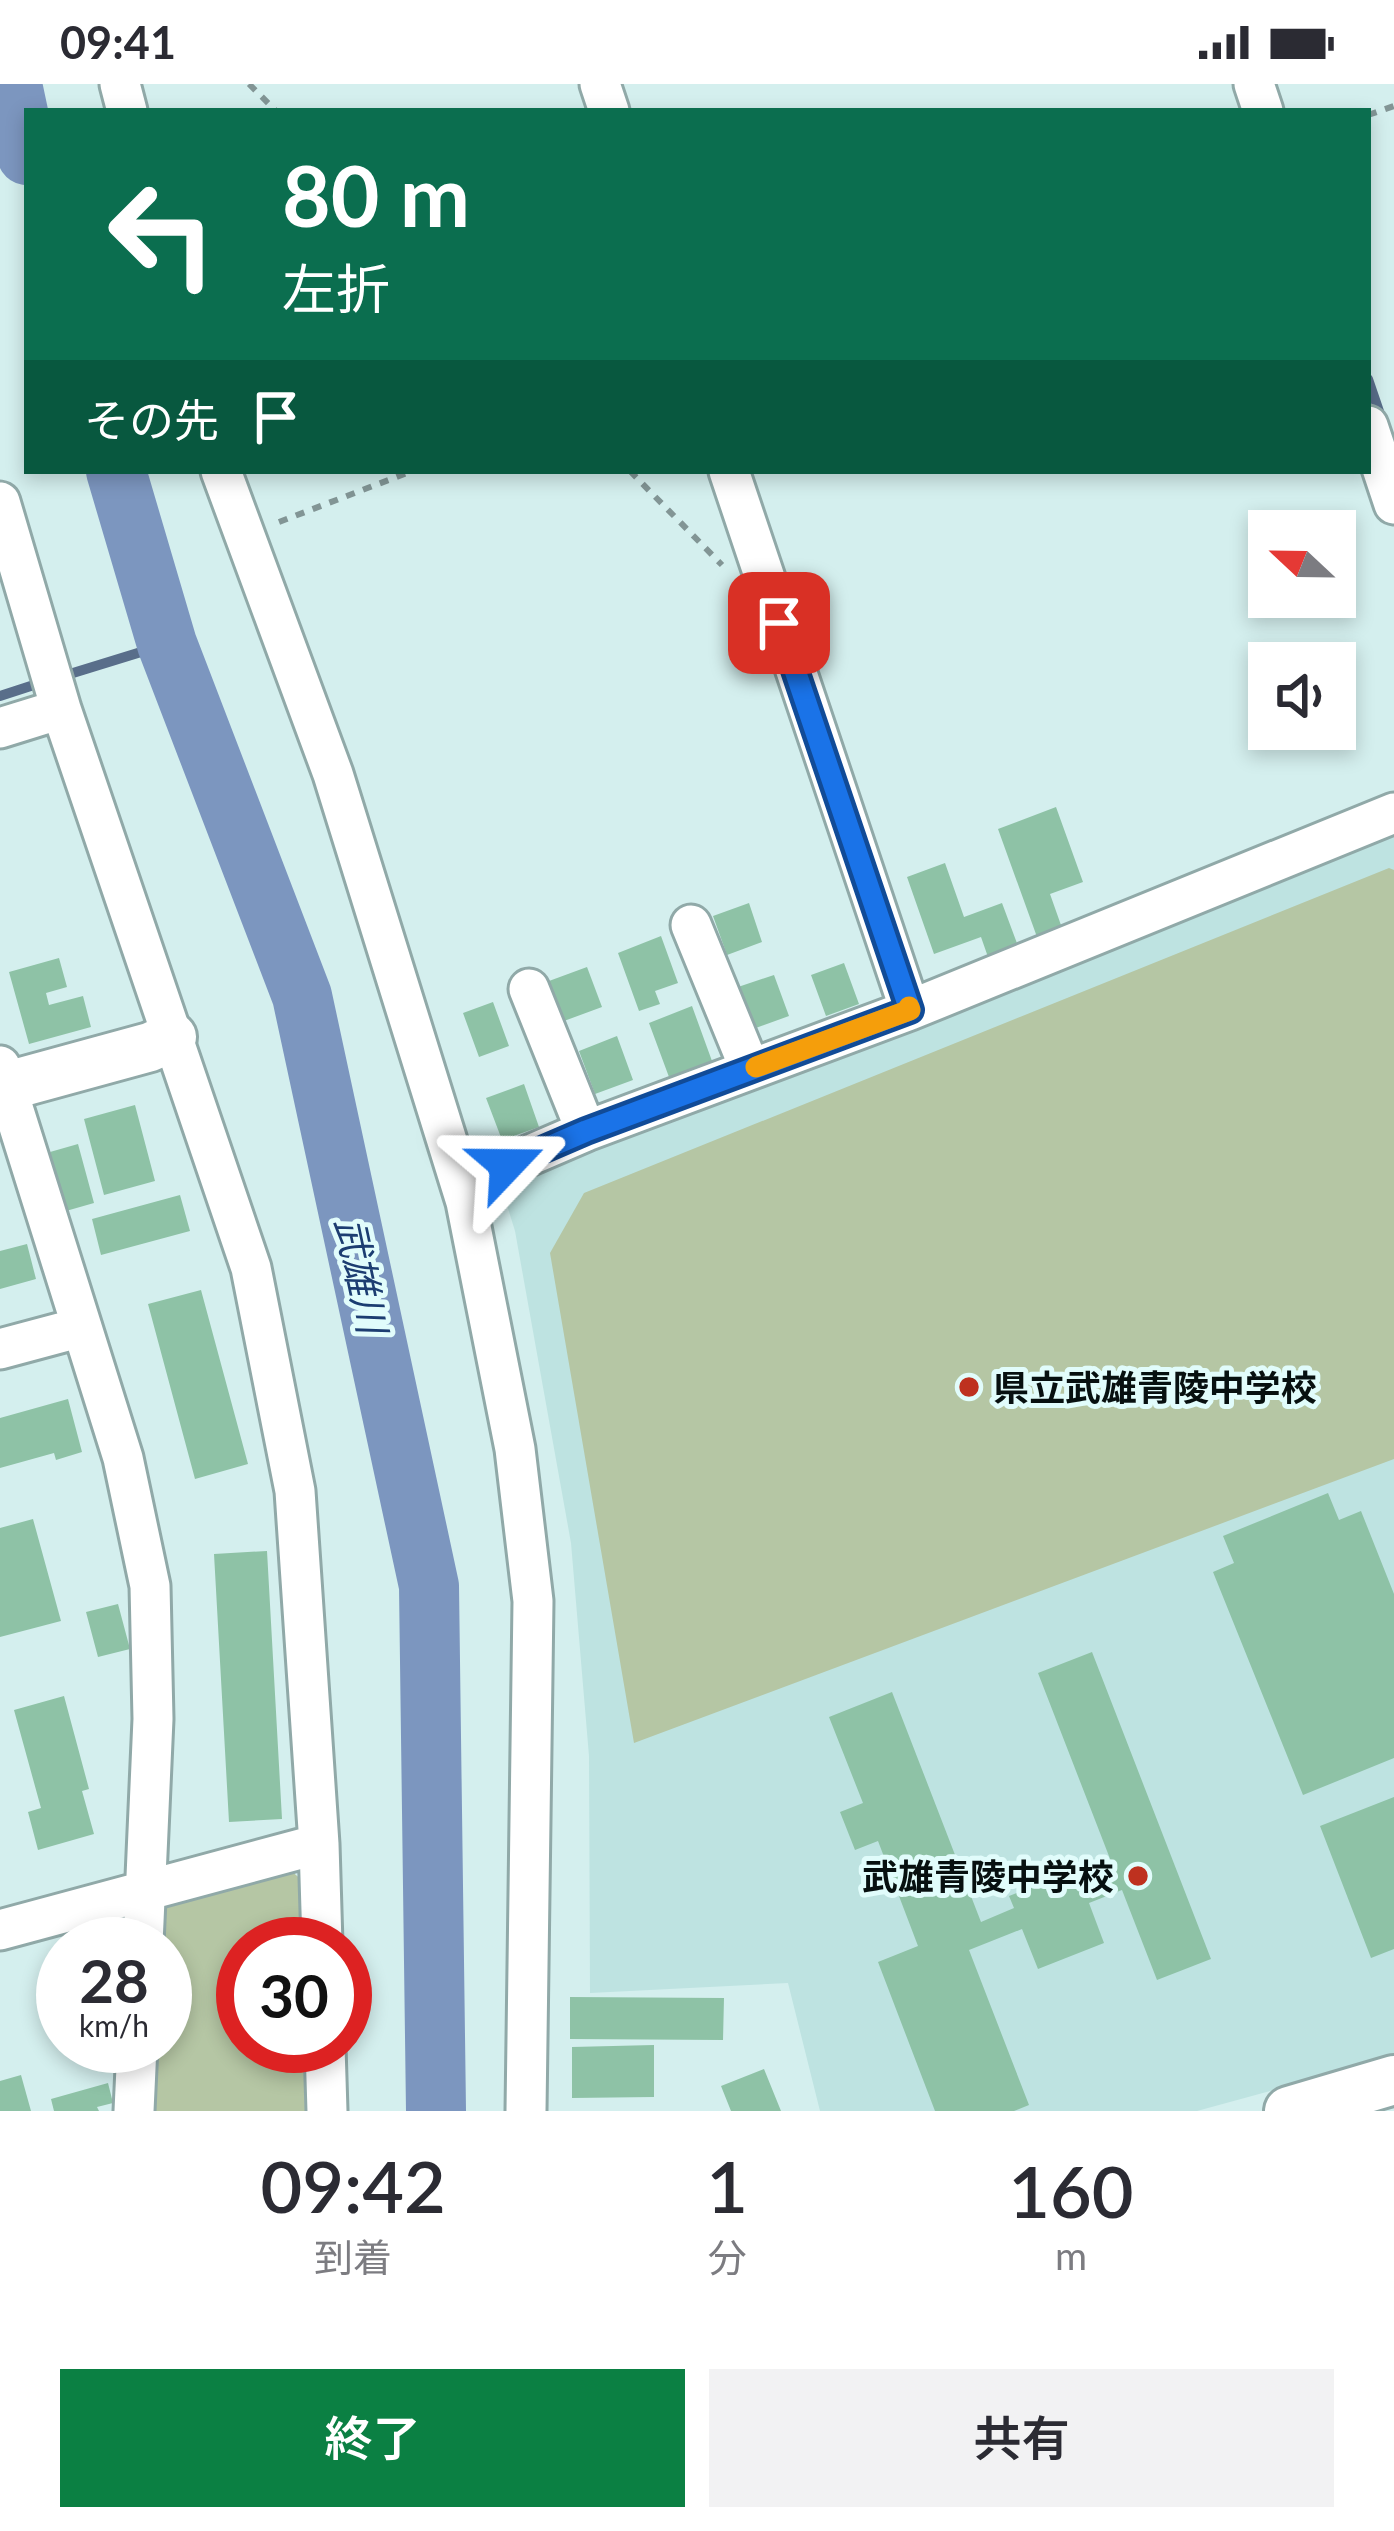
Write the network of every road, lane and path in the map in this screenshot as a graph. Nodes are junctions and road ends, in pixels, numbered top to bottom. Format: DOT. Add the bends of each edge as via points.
graph roads {
  1 [pos="249,84"];
  2 [pos="273,108"];
  3 [pos="1371,435"];
  4 [pos="222,474"];
  5 [pos="404,474"];
  6 [pos="633,474"];
  7 [pos="730,474"];
  8 [pos="0,502"];
  9 [pos="1394,504"];
  10 [pos="276,523"];
  11 [pos="730,572"];
  12 [pos="61,709"];
  13 [pos="0,728"];
  14 [pos="1394,813"];
  15 [pos="691,925"];
  16 [pos="529,989"];
  17 [pos="910,1010"];
  18 [pos="172,1037"];
  19 [pos="749,1069"];
  20 [pos="2,1080"];
  21 [pos="586,1131"];
  22 [pos="507,1165"];
  23 [pos="82,1327"];
  24 [pos="0,1349"];
  25 [pos="319,1844"];
  26 [pos="146,1890"];
  27 [pos="144,1917"];
  28 [pos="321,1917"];
  29 [pos="0,1930"];
  30 [pos="136,2073"];
  31 [pos="326,2073"];
  32 [pos="1394,2080"];
  33 [pos="134,2111"];
  34 [pos="327,2111"];
  35 [pos="526,2111"];
  36 [pos="1289,2111"];
  1 -- 2 [label="path"];
  3 -- 9 [label="street"];
  4 -- 35 [label="street" via="333,774 466,1202 514,1449 533,1601"];
  5 -- 10 [label="path"];
  6 -- 11 [label="path"];
  7 -- 17 [label="street"];
  8 -- 12 [label="street"];
  12 -- 13 [label="street"];
  12 -- 18 [label="street"];
  14 -- 17 [label="street"];
  15 -- 19 [label="street"];
  16 -- 21 [label="street"];
  17 -- 19 [label="street"];
  18 -- 20 [label="street"];
  18 -- 25 [label="street" via="251,1268 295,1492"];
  19 -- 21 [label="street"];
  20 -- 23 [label="street"];
  21 -- 22 [label="street"];
  23 -- 24 [label="street"];
  23 -- 26 [label="street" via="123,1458 150,1586"];
  25 -- 26 [label="street"];
  25 -- 28 [label="street"];
  26 -- 27 [label="street"];
  26 -- 29 [label="street"];
  30 -- 33 [label="street"];
  31 -- 34 [label="street"];
  32 -- 36 [label="street"];
}
